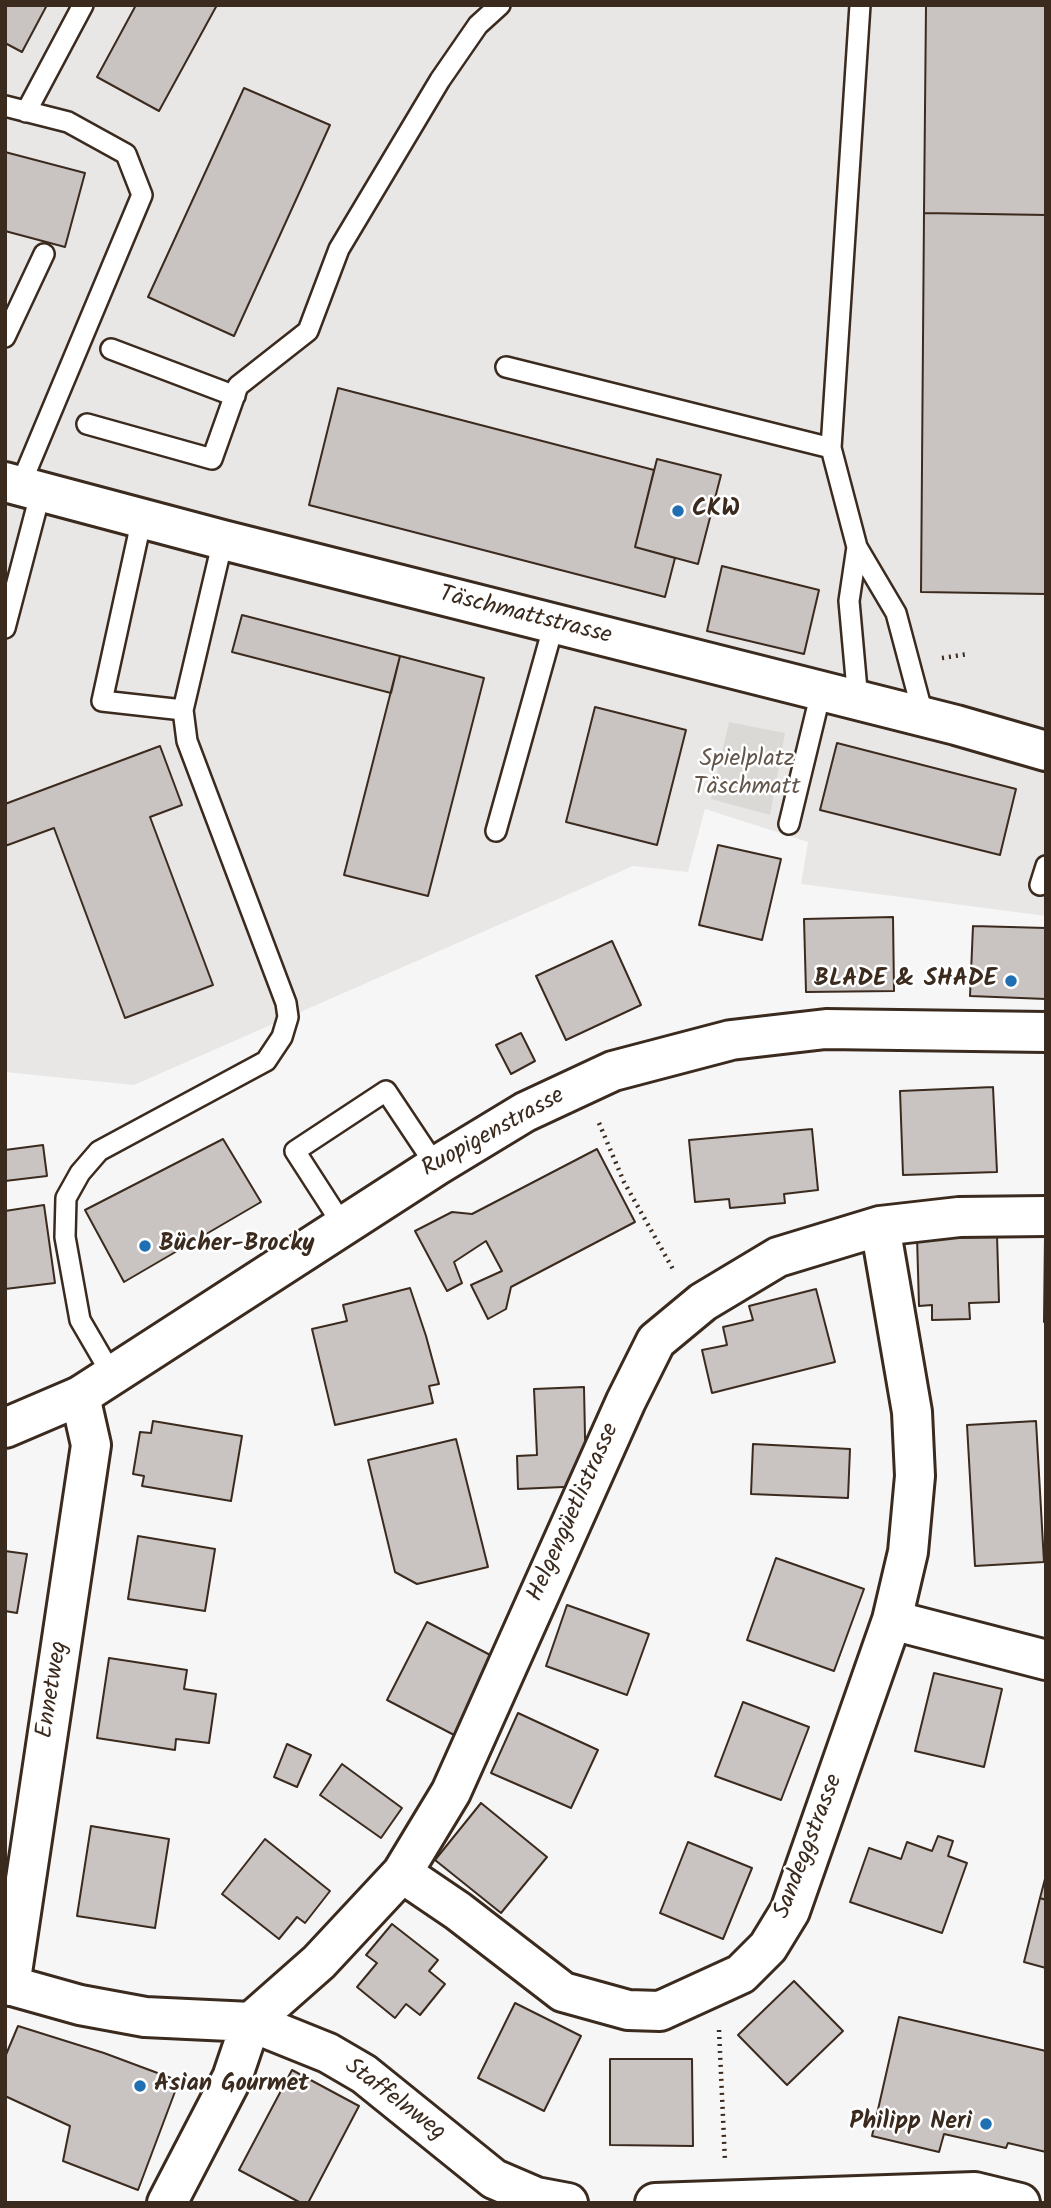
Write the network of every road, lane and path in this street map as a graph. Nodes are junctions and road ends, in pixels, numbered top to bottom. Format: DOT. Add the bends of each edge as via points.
graph roads {
  1 [pos="83,5"];
  2 [pos="500,5"];
  3 [pos="860,5"];
  4 [pos="5,106"];
  5 [pos="26,112"];
  6 [pos="44,254"];
  7 [pos="5,337"];
  8 [pos="111,349"];
  9 [pos="506,366"];
  10 [pos="234,396"];
  11 [pos="87,424"];
  12 [pos="831,448"];
  13 [pos="22,486"];
  14 [pos="142,518"];
  15 [pos="223,540"];
  16 [pos="857,547"];
  17 [pos="554,624"];
  18 [pos="5,628"];
  19 [pos="821,692"];
  20 [pos="858,701"];
  21 [pos="183,710"];
  22 [pos="924,718"];
  23 [pos="1046,751"];
  24 [pos="789,824"];
  25 [pos="496,831"];
  26 [pos="1046,866"];
  27 [pos="1040,885"];
  28 [pos="1046,1032"];
  29 [pos="599,1122"];
  30 [pos="436,1166"];
  31 [pos="1046,1216"];
  32 [pos="342,1224"];
  33 [pos="880,1226"];
  34 [pos="695,1309"];
  35 [pos="112,1375"];
  36 [pos="80,1396"];
  37 [pos="5,1428"];
  38 [pos="892,1620"];
  39 [pos="1046,1660"];
  40 [pos="402,1873"];
  41 [pos="8,1985"];
  42 [pos="717,1986"];
  43 [pos="251,2022"];
  44 [pos="724,2134"];
  45 [pos="167,2203"];
  46 [pos="568,2203"];
  47 [pos="655,2203"];
  48 [pos="1020,2203"];
  1 -- 5 [label="lane"];
  2 -- 10 [label="lane" via="478,25 440,80 339,249 308,331 238,386"];
  3 -- 12 [label="lane"];
  4 -- 5 [label="lane"];
  5 -- 13 [label="lane" via="68,122 126,154 142,195"];
  6 -- 7 [label="lane"];
  8 -- 10 [label="lane"];
  9 -- 12 [label="lane"];
  10 -- 11 [label="lane" via="212,459"];
  12 -- 16 [label="lane"];
  13 -- 14 [label="street, Täschmattstrasse"];
  13 -- 18 [label="lane"];
  14 -- 15 [label="street, Täschmattstrasse"];
  14 -- 21 [label="lane" via="102,701"];
  15 -- 17 [label="street, Täschmattstrasse"];
  15 -- 21 [label="lane"];
  16 -- 20 [label="lane" via="849,601"];
  16 -- 22 [label="lane" via="896,613"];
  17 -- 19 [label="street, Täschmattstrasse"];
  17 -- 25 [label="lane"];
  19 -- 20 [label="street, Täschmattstrasse"];
  19 -- 24 [label="lane"];
  20 -- 22 [label="street, Täschmattstrasse"];
  21 -- 35 [label="lane" via="187,741 288,1017 282,1038 266,1061 99,1151 66,1198 65,1237 80,1320"];
  22 -- 23 [label="street, Täschmattstrasse"];
  26 -- 27 [label="lane"];
  28 -- 30 [label="street, Ruopigenstrasse" via="826,1029 732,1040 613,1072 525,1112"];
  29 -- 34 [label="path" via="624,1182"];
  30 -- 32 [label="street, Ruopigenstrasse"];
  30 -- 32 [label="lane" via="386,1091 295,1151"];
  31 -- 33 [label="street, Helgengüetlistrasse" via="959,1217"];
  32 -- 35 [label="street, Ruopigenstrasse"];
  33 -- 34 [label="street, Helgengüetlistrasse" via="778,1257"];
  33 -- 38 [label="street, Sandeggstrasse" via="912,1412 915,1476 908,1552"];
  34 -- 40 [label="street, Helgengüetlistrasse" via="656,1341 451,1792"];
  35 -- 36 [label="street, Ruopigenstrasse"];
  36 -- 37 [label="street, Ruopigenstrasse"];
  36 -- 41 [label="street, Ennetweg" via="91,1445"];
  38 -- 39 [label="street"];
  38 -- 42 [label="street, Sandeggstrasse" via="790,1911 768,1947 741,1974"];
  40 -- 42 [label="street, Sandeggstrasse" via="563,1992 628,2010 660,2011"];
  40 -- 43 [label="street, Helgengüetlistrasse" via="319,1962"];
  41 -- 43 [label="street, Staffelnweg" via="145,2017"];
  42 -- 44 [label="path"];
  43 -- 45 [label="street" via="232,2078"];
  43 -- 46 [label="street, Staffelnweg" via="328,2053 364,2074 494,2179 536,2197"];
  47 -- 48 [label="street" via="975,2192"];
}
